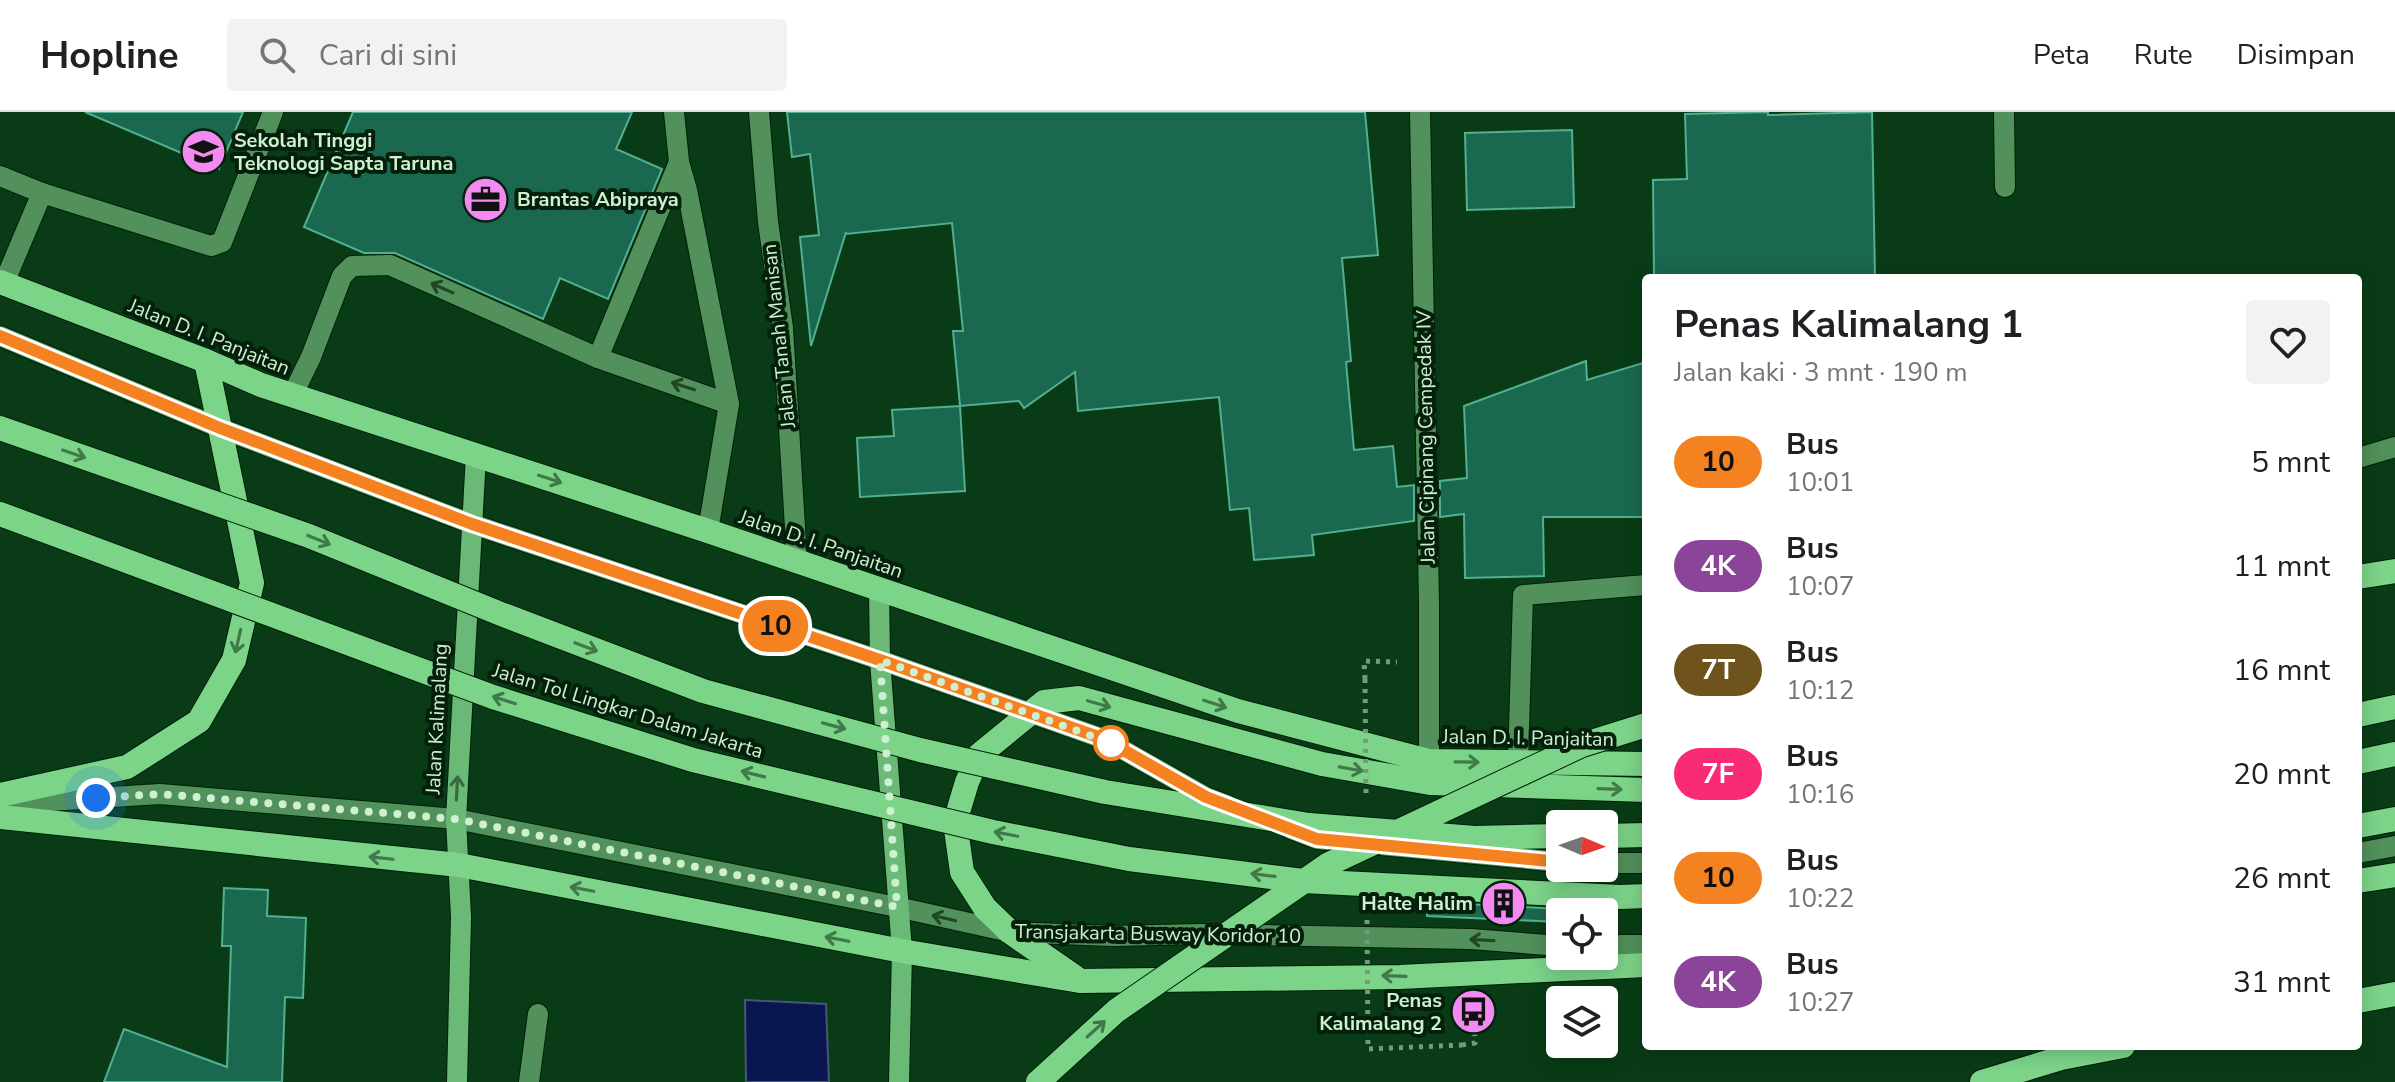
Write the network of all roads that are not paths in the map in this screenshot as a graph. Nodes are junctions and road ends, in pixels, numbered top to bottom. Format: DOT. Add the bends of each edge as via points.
graph roads {
  1 [pos="273,112"];
  2 [pos="674,112"];
  3 [pos="759,112"];
  4 [pos="1420,112"];
  5 [pos="2004,112"];
  6 [pos="679,162"];
  7 [pos="0,176"];
  8 [pos="2005,187"];
  9 [pos="42,193"];
  10 [pos="2,282"];
  11 [pos="0,336"];
  12 [pos="598,358"];
  13 [pos="206,361"];
  14 [pos="292,396"];
  15 [pos="729,404"];
  16 [pos="0,428"];
  17 [pos="220,428"];
  18 [pos="2395,447"];
  19 [pos="476,455"];
  20 [pos="2362,457"];
  21 [pos="0,514"];
  22 [pos="472,524"];
  23 [pos="708,531"];
  24 [pos="797,561"];
  25 [pos="2395,571"];
  26 [pos="2362,576"];
  27 [pos="1642,585"];
  28 [pos="879,590"];
  29 [pos="880,660"];
  30 [pos="2395,707"];
  31 [pos="1026,714"];
  32 [pos="2362,714"];
  33 [pos="1642,726"];
  34 [pos="2395,754"];
  35 [pos="1429,761"];
  36 [pos="2362,761"];
  37 [pos="1518,762"];
  38 [pos="1642,764"];
  39 [pos="2395,766"];
  40 [pos="2362,772"];
  41 [pos="1642,790"];
  42 [pos="0,795"];
  43 [pos="0,804"];
  44 [pos="0,817"];
  45 [pos="456,819"];
  46 [pos="2395,819"];
  47 [pos="2362,825"];
  48 [pos="1642,835"];
  49 [pos="1546,836"];
  50 [pos="1618,836"];
  51 [pos="2395,846"];
  52 [pos="2362,852"];
  53 [pos="1546,861"];
  54 [pos="1618,863"];
  55 [pos="1642,863"];
  56 [pos="459,865"];
  57 [pos="2395,875"];
  58 [pos="2362,880"];
  59 [pos="1642,896"];
  60 [pos="897,907"];
  61 [pos="1010,932"];
  62 [pos="1546,945"];
  63 [pos="1618,945"];
  64 [pos="1642,945"];
  65 [pos="902,951"];
  66 [pos="1642,965"];
  67 [pos="1080,981"];
  68 [pos="2395,994"];
  69 [pos="2362,1000"];
  70 [pos="538,1014"];
  71 [pos="2102,1050"];
  72 [pos="457,1082"];
  73 [pos="529,1082"];
  74 [pos="899,1082"];
  75 [pos="1038,1082"];
  76 [pos="1982,1082"];
  1 -- 9 [label="street" via="217,245"];
  2 -- 6 [label="street"];
  3 -- 24 [label="street, Jalan Tanah Manisan" via="783,328"];
  4 -- 35 [label="street, Jalan Cipinang Cempedak IV"];
  5 -- 8 [label="street"];
  6 -- 12 [label="street"];
  6 -- 15 [label="street"];
  7 -- 9 [label="street"];
  9 -- 10 [label="street"];
  10 -- 13 [label="highway, Jalan D. I. Panjaitan"];
  11 -- 17 [label="street"];
  12 -- 14 [label="street, one-way" via="390,265 352,266 342,276"];
  15 -- 12 [label="street, one-way"];
  13 -- 14 [label="highway, Jalan D. I. Panjaitan"];
  13 -- 17 [label="highway"];
  14 -- 19 [label="highway, Jalan D. I. Panjaitan"];
  15 -- 23 [label="street"];
  16 -- 49 [label="highway, Jalan Tol Lingkar Dalam Jakarta, one-way, bridge" via="309,536 703,691 906,746 1105,792 1309,825 1475,838"];
  17 -- 22 [label="street"];
  17 -- 42 [label="highway, one-way" via="252,583 234,660 199,721 127,767"];
  18 -- 20 [label="street"];
  19 -- 22 [label="main road, Jalan Kalimalang"];
  19 -- 23 [label="highway, Jalan D. I. Panjaitan, one-way"];
  59 -- 21 [label="highway, Jalan Tol Lingkar Dalam Jakarta, one-way, bridge" via="1303,881 1129,859 993,832 693,760 493,697"];
  22 -- 29 [label="street"];
  45 -- 22 [label="main road, Jalan Kalimalang, one-way"];
  23 -- 24 [label="highway, Jalan D. I. Panjaitan"];
  24 -- 28 [label="highway, Jalan D. I. Panjaitan"];
  25 -- 26 [label="highway"];
  27 -- 37 [label="street" via="1523,595"];
  28 -- 29 [label="main road"];
  28 -- 35 [label="highway, Jalan D. I. Panjaitan, one-way" via="1238,711"];
  29 -- 31 [label="street"];
  29 -- 60 [label="main road"];
  30 -- 32 [label="highway"];
  31 -- 41 [label="highway, one-way" via="1044,702 1079,698 1322,764 1430,783"];
  31 -- 53 [label="street" via="1104,739 1206,797 1317,839"];
  31 -- 61 [label="highway" via="979,755 955,822 962,872 985,908"];
  75 -- 33 [label="highway, one-way, bridge" via="1116,1011 1329,864 1582,745"];
  34 -- 36 [label="highway"];
  35 -- 37 [label="highway, Jalan D. I. Panjaitan, one-way"];
  37 -- 38 [label="highway, Jalan D. I. Panjaitan"];
  39 -- 40 [label="street"];
  43 -- 45 [label="street, Transjakarta Busway Koridor 10" via="160,794"];
  56 -- 44 [label="highway, one-way"];
  45 -- 56 [label="main road, Jalan Kalimalang"];
  45 -- 60 [label="street, Transjakarta Busway Koridor 10"];
  46 -- 47 [label="highway"];
  48 -- 50 [label="highway"];
  51 -- 52 [label="street"];
  54 -- 55 [label="street"];
  65 -- 56 [label="highway, one-way"];
  56 -- 72 [label="main road, Jalan Kalimalang"];
  57 -- 58 [label="highway"];
  61 -- 60 [label="street, Transjakarta Busway Koridor 10, one-way"];
  60 -- 65 [label="main road"];
  62 -- 61 [label="street, Transjakarta Busway Koridor 10, one-way" via="1471,939"];
  61 -- 67 [label="highway"];
  63 -- 64 [label="street"];
  65 -- 67 [label="highway"];
  65 -- 74 [label="main road"];
  66 -- 67 [label="highway, one-way" via="1400,977"];
  68 -- 69 [label="highway"];
  70 -- 73 [label="street"];
  71 -- 76 [label="highway"];
}
